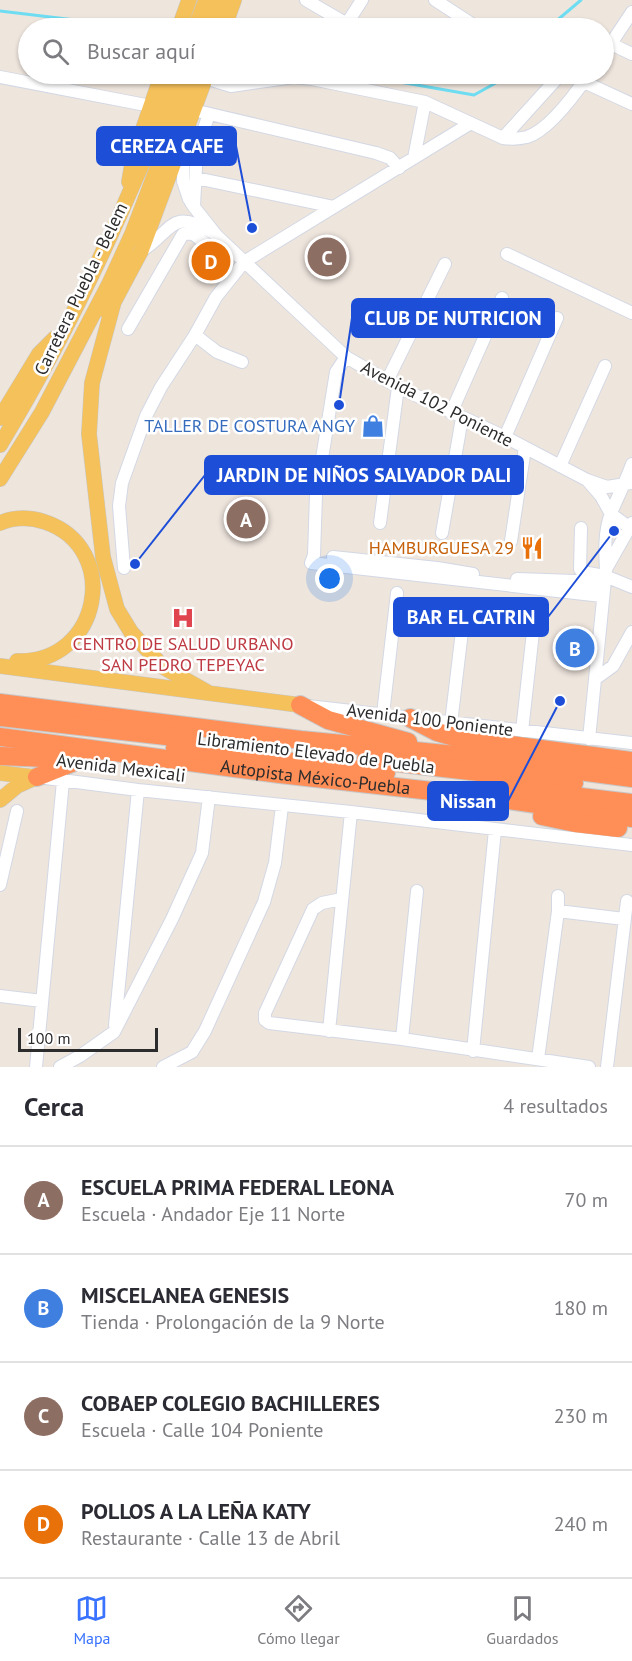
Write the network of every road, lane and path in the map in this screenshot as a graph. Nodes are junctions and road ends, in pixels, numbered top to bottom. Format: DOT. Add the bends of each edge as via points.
graph roads {
  1 [pos="189,0"];
  2 [pos="206,0"];
  3 [pos="221,0"];
  4 [pos="234,0"];
  5 [pos="306,0"];
  6 [pos="362,0"];
  7 [pos="435,0"];
  8 [pos="632,12"];
  9 [pos="182,18"];
  10 [pos="199,18"];
  11 [pos="214,18"];
  12 [pos="228,18"];
  13 [pos="334,18"];
  14 [pos="351,18"];
  15 [pos="463,18"];
  16 [pos="614,39"];
  17 [pos="614,50"];
  18 [pos="632,54"];
  19 [pos="0,76"];
  20 [pos="18,80"];
  21 [pos="40,84"];
  22 [pos="159,84"];
  23 [pos="174,84"];
  24 [pos="197,84"];
  25 [pos="199,84"];
  26 [pos="226,84"];
  27 [pos="245,84"];
  28 [pos="348,84"];
  29 [pos="552,84"];
  30 [pos="580,84"];
  31 [pos="598,84"];
  32 [pos="425,102"];
  33 [pos="632,104"];
  34 [pos="151,106"];
  35 [pos="193,110"];
  36 [pos="209,114"];
  37 [pos="471,123"];
  38 [pos="184,135"];
  39 [pos="503,138"];
  40 [pos="414,158"];
  41 [pos="399,168"];
  42 [pos="196,178"];
  43 [pos="125,204"];
  44 [pos="194,207"];
  45 [pos="334,207"];
  46 [pos="217,236"];
  47 [pos="231,249"];
  48 [pos="141,252"];
  49 [pos="507,254"];
  50 [pos="244,262"];
  51 [pos="445,264"];
  52 [pos="502,298"];
  53 [pos="113,305"];
  54 [pos="632,313"];
  55 [pos="557,318"];
  56 [pos="66,328"];
  57 [pos="128,328"];
  58 [pos="195,335"];
  59 [pos="346,357"];
  60 [pos="242,362"];
  61 [pos="605,366"];
  62 [pos="63,369"];
  63 [pos="392,384"];
  64 [pos="457,416"];
  65 [pos="0,418"];
  66 [pos="505,437"];
  67 [pos="0,445"];
  68 [pos="525,448"];
  69 [pos="632,464"];
  70 [pos="560,466"];
  71 [pos="0,479"];
  72 [pos="587,480"];
  73 [pos="628,484"];
  74 [pos="611,514"];
  75 [pos="380,523"];
  76 [pos="0,524"];
  77 [pos="631,526"];
  78 [pos="581,528"];
  79 [pos="442,533"];
  80 [pos="511,541"];
  81 [pos="124,568"];
  82 [pos="604,582"];
  83 [pos="632,587"];
  84 [pos="397,593"];
  85 [pos="465,606"];
  86 [pos="534,623"];
  87 [pos="632,632"];
  88 [pos="0,661"];
  89 [pos="0,666"];
  90 [pos="596,679"];
  91 [pos="209,693"];
  92 [pos="0,703"];
  93 [pos="300,705"];
  94 [pos="383,714"];
  95 [pos="0,717"];
  96 [pos="410,718"];
  97 [pos="451,723"];
  98 [pos="0,728"];
  99 [pos="522,731"];
  100 [pos="0,737"];
  101 [pos="589,739"];
  102 [pos="632,743"];
  103 [pos="456,755"];
  104 [pos="0,756"];
  105 [pos="82,759"];
  106 [pos="632,760"];
  107 [pos="0,773"];
  108 [pos="280,774"];
  109 [pos="61,775"];
  110 [pos="37,777"];
  111 [pos="632,778"];
  112 [pos="338,781"];
  113 [pos="138,790"];
  114 [pos="632,790"];
  115 [pos="208,797"];
  116 [pos="0,800"];
  117 [pos="632,803"];
  118 [pos="282,806"];
  119 [pos="17,811"];
  120 [pos="351,812"];
  121 [pos="632,818"];
  122 [pos="495,830"];
  123 [pos="632,830"];
  124 [pos="632,844"];
  125 [pos="0,885"];
  126 [pos="417,891"];
  127 [pos="558,896"];
  128 [pos="342,899"];
  129 [pos="627,902"];
  130 [pos="558,911"];
  131 [pos="624,919"];
  132 [pos="0,996"];
  133 [pos="42,1001"];
  134 [pos="329,1031"];
  135 [pos="114,1032"];
  136 [pos="402,1039"];
  137 [pos="473,1051"];
  138 [pos="538,1059"];
  139 [pos="36,1067"];
  140 [pos="60,1067"];
  141 [pos="163,1067"];
  142 [pos="589,1067"];
  143 [pos="607,1067"];
  1 -- 9 [label="main road"];
  2 -- 10 [label="main road"];
  3 -- 11 [label="main road"];
  4 -- 12 [label="main road"];
  5 -- 13 [label="street"];
  6 -- 14 [label="street"];
  7 -- 15 [label="street"];
  8 -- 16 [label="street"];
  17 -- 18 [label="street"];
  19 -- 20 [label="street"];
  21 -- 34 [label="street"];
  22 -- 34 [label="main road"];
  23 -- 43 [label="main road, Carretera Puebla - Belem"];
  24 -- 62 [label="main road, Carretera Puebla - Belem" via="109,284"];
  25 -- 35 [label="main road"];
  26 -- 27 [label="street"];
  28 -- 32 [label="street"];
  29 -- 39 [label="street"];
  30 -- 39 [label="street" via="545,127 528,137"];
  31 -- 33 [label="street"];
  32 -- 37 [label="street"];
  32 -- 40 [label="street"];
  34 -- 43 [label="main road" via="133,158"];
  35 -- 36 [label="street"];
  35 -- 38 [label="main road"];
  36 -- 41 [label="street" via="376,153 390,158"];
  36 -- 42 [label="street" via="197,149"];
  37 -- 39 [label="street"];
  37 -- 40 [label="street"];
  38 -- 44 [label="street, Avenida 102 Poniente" via="183,181"];
  38 -- 48 [label="main road"];
  40 -- 41 [label="street"];
  41 -- 45 [label="street"];
  42 -- 44 [label="street"];
  42 -- 45 [label="street"];
  43 -- 56 [label="main road, Carretera Puebla - Belem"];
  44 -- 46 [label="street, Avenida 102 Poniente"];
  45 -- 50 [label="street"];
  46 -- 47 [label="street, Avenida 102 Poniente"];
  46 -- 48 [label="street, Avenida 102 Poniente" via="193,223 179,222"];
  47 -- 50 [label="street, Avenida 102 Poniente"];
  47 -- 57 [label="street" via="210,246 192,233 183,234"];
  48 -- 53 [label="main road"];
  49 -- 54 [label="street"];
  50 -- 58 [label="street" via="224,285"];
  50 -- 59 [label="street, Avenida 102 Poniente"];
  51 -- 63 [label="street"];
  52 -- 64 [label="street"];
  53 -- 62 [label="main road" via="83,349"];
  53 -- 91 [label="main road" via="92,382 89,418 108,583 117,609 147,651 163,667"];
  55 -- 66 [label="street"];
  56 -- 65 [label="main road" via="39,354"];
  56 -- 67 [label="main road, Carretera Puebla - Belem"];
  58 -- 60 [label="street" via="217,352"];
  58 -- 81 [label="street" via="146,416 122,483 119,506"];
  59 -- 63 [label="street, Avenida 102 Poniente"];
  59 -- 82 [label="street" via="336,372 318,483 311,563"];
  61 -- 70 [label="street"];
  62 -- 71 [label="main road, Carretera Puebla - Belem" via="42,412"];
  63 -- 64 [label="street, Avenida 102 Poniente"];
  63 -- 75 [label="street"];
  64 -- 66 [label="street, Avenida 102 Poniente"];
  64 -- 79 [label="street"];
  66 -- 68 [label="street, Avenida 102 Poniente"];
  68 -- 70 [label="street, Avenida 102 Poniente"];
  68 -- 80 [label="street"];
  69 -- 73 [label="street"];
  70 -- 72 [label="street, Avenida 102 Poniente"];
  72 -- 73 [label="street, Avenida 102 Poniente" via="608,487"];
  72 -- 74 [label="street"];
  73 -- 74 [label="street"];
  74 -- 77 [label="street"];
  74 -- 82 [label="street"];
  76 -- 88 [label="main road" via="20,518 35,519 64,531 84,555 93,594 85,625 64,648 38,660"];
  77 -- 82 [label="street"];
  78 -- 82 [label="street" via="580,569"];
  82 -- 83 [label="street"];
  82 -- 90 [label="street"];
  84 -- 94 [label="street"];
  85 -- 97 [label="street"];
  86 -- 99 [label="street"];
  87 -- 90 [label="street" via="613,666"];
  89 -- 91 [label="main road"];
  90 -- 101 [label="street"];
  91 -- 93 [label="main road"];
  92 -- 103 [label="highway, Autopista México-Puebla"];
  93 -- 94 [label="street, Avenida 100 Poniente"];
  93 -- 103 [label="highway" via="328,720"];
  94 -- 96 [label="street, Avenida 100 Poniente"];
  95 -- 114 [label="highway, Libramiento Elevado de Puebla"];
  96 -- 97 [label="street, Avenida 100 Poniente"];
  96 -- 106 [label="highway" via="437,732 469,740"];
  97 -- 99 [label="street, Avenida 100 Poniente"];
  98 -- 117 [label="highway, Libramiento Elevado de Puebla"];
  99 -- 101 [label="street, Avenida 100 Poniente"];
  100 -- 108 [label="highway, Autopista México-Puebla"];
  101 -- 102 [label="street, Avenida 100 Poniente"];
  103 -- 111 [label="highway, Autopista México-Puebla"];
  104 -- 105 [label="highway"];
  105 -- 108 [label="highway" via="262,776"];
  105 -- 109 [label="highway"];
  107 -- 110 [label="main road, Avenida Mexicali"];
  108 -- 112 [label="highway, Autopista México-Puebla"];
  109 -- 110 [label="highway"];
  109 -- 113 [label="street, Avenida Mexicali"];
  109 -- 133 [label="street"];
  110 -- 116 [label="main road"];
  112 -- 121 [label="highway, Autopista México-Puebla"];
  112 -- 123 [label="highway"];
  113 -- 115 [label="street, Avenida Mexicali"];
  113 -- 135 [label="street"];
  115 -- 118 [label="street, Avenida Mexicali"];
  115 -- 135 [label="street" via="202,853"];
  118 -- 120 [label="street, Avenida Mexicali"];
  118 -- 141 [label="street" via="275,863 264,902 192,1052"];
  119 -- 125 [label="street"];
  120 -- 122 [label="street, Avenida Mexicali"];
  120 -- 128 [label="street"];
  122 -- 124 [label="street, Avenida Mexicali"];
  122 -- 137 [label="street"];
  126 -- 136 [label="street"];
  127 -- 130 [label="street"];
  128 -- 134 [label="street"];
  128 -- 134 [label="street" via="314,909 265,1013 269,1023"];
  129 -- 131 [label="street"];
  130 -- 131 [label="street"];
  130 -- 138 [label="street"];
  131 -- 143 [label="street"];
  132 -- 133 [label="street"];
  133 -- 139 [label="street"];
  134 -- 136 [label="street"];
  135 -- 140 [label="street"];
  136 -- 137 [label="street"];
  137 -- 138 [label="street"];
  138 -- 142 [label="street"];
}
